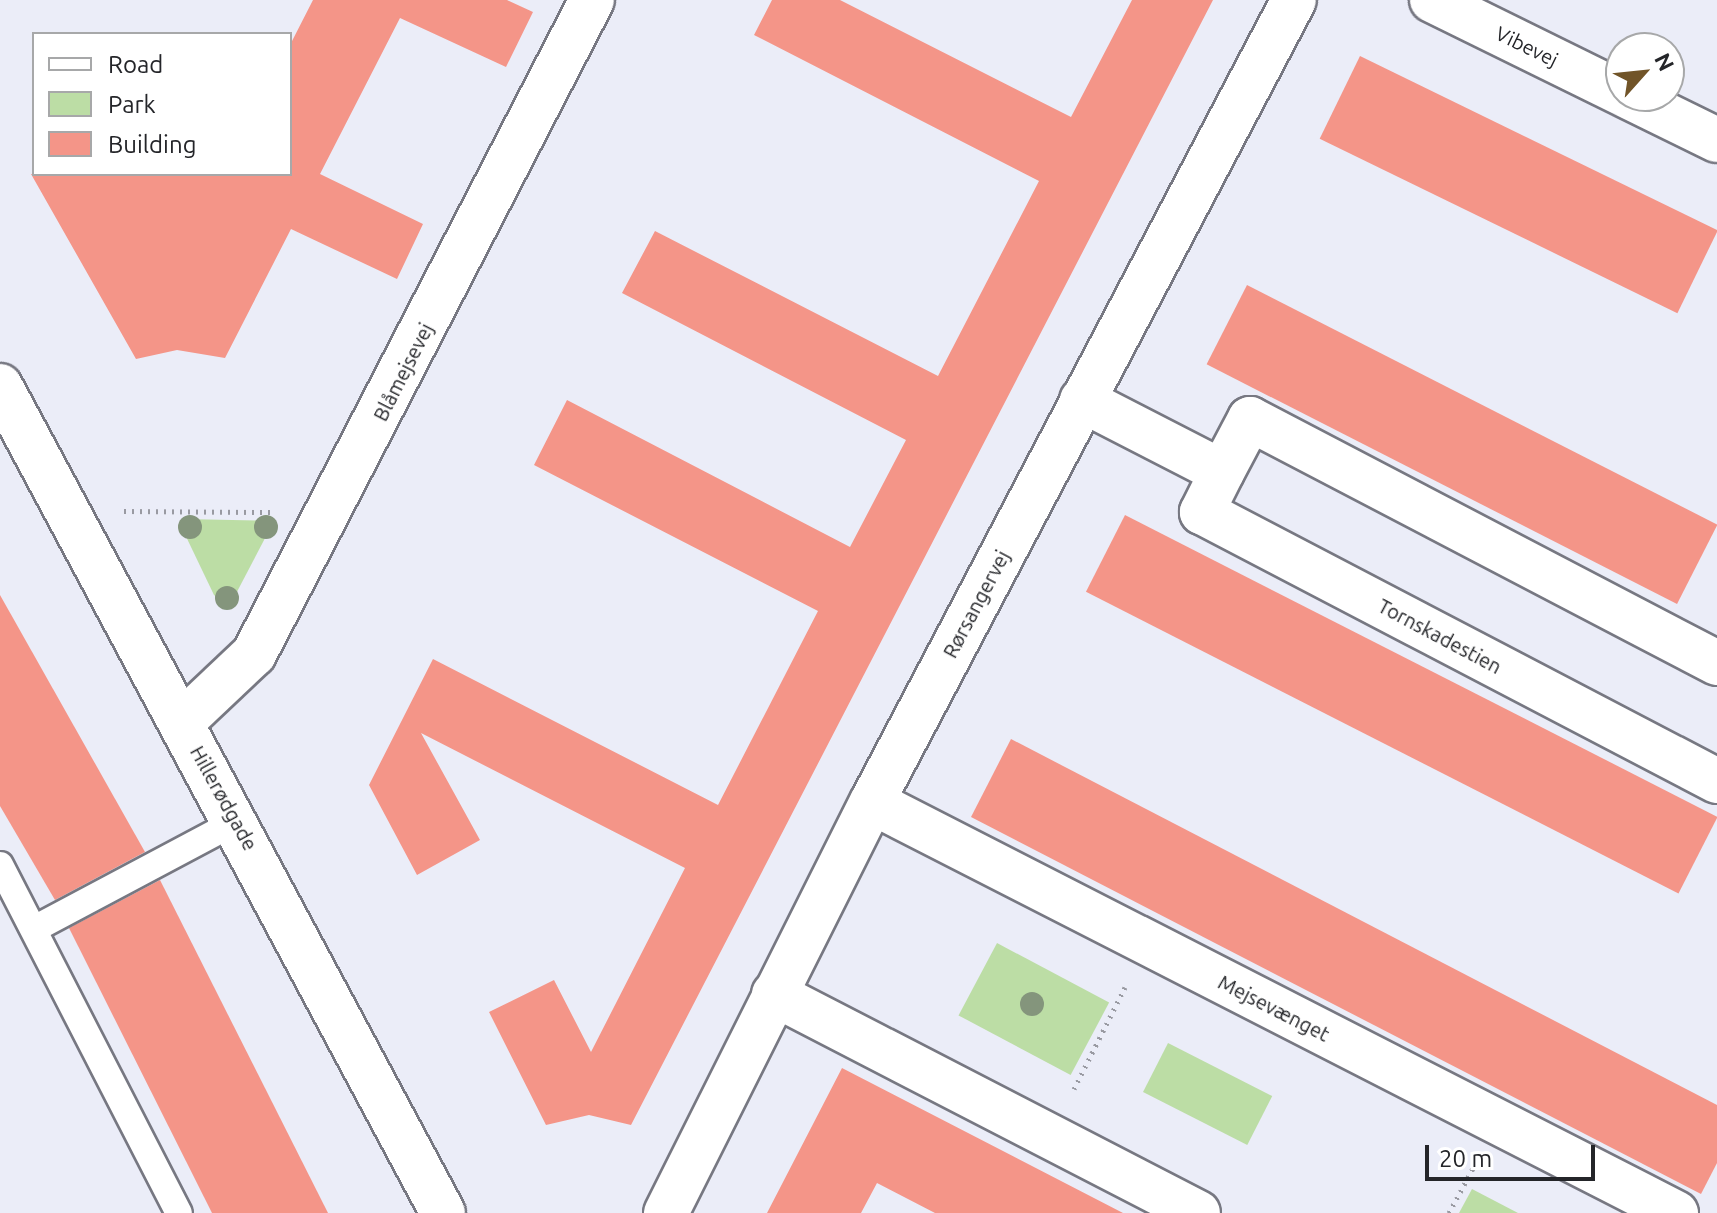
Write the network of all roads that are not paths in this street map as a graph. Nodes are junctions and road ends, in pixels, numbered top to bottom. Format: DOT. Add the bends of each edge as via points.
graph roads {
  1 [pos="592,0"];
  2 [pos="1294,0"];
  3 [pos="1432,0"];
  4 [pos="1605,85"];
  5 [pos="1660,112"];
  6 [pos="1717,140"];
  7 [pos="0,386"];
  8 [pos="1082,400"];
  9 [pos="1222,472"];
  10 [pos="1717,663"];
  11 [pos="182,722"];
  12 [pos="1717,781"];
  13 [pos="872,802"];
  14 [pos="237,821"];
  15 [pos="0,865"];
  16 [pos="36,928"];
  17 [pos="774,994"];
  18 [pos="179,1213"];
  19 [pos="443,1213"];
  20 [pos="666,1213"];
  21 [pos="1198,1213"];
  22 [pos="1676,1213"];
  1 -- 11 [label="street, Blåmejsevej" via="254,654"];
  2 -- 8 [label="street, Rørsangervej"];
  3 -- 4 [label="street, Vibevej"];
  5 -- 6 [label="street"];
  7 -- 11 [label="street, Hillerødgade"];
  8 -- 9 [label="street"];
  8 -- 13 [label="street, Rørsangervej"];
  9 -- 10 [label="street, Tornskadestien" via="1250,419"];
  9 -- 12 [label="street, Tornskadestien" via="1202,512"];
  11 -- 14 [label="street, Hillerødgade"];
  13 -- 17 [label="street, Rørsangervej"];
  13 -- 22 [label="street, Mejsevænget"];
  14 -- 16 [label="lane"];
  14 -- 19 [label="street, Hillerødgade"];
  15 -- 16 [label="lane"];
  16 -- 18 [label="lane"];
  17 -- 20 [label="street, Rørsangervej"];
  17 -- 21 [label="street"];
}
